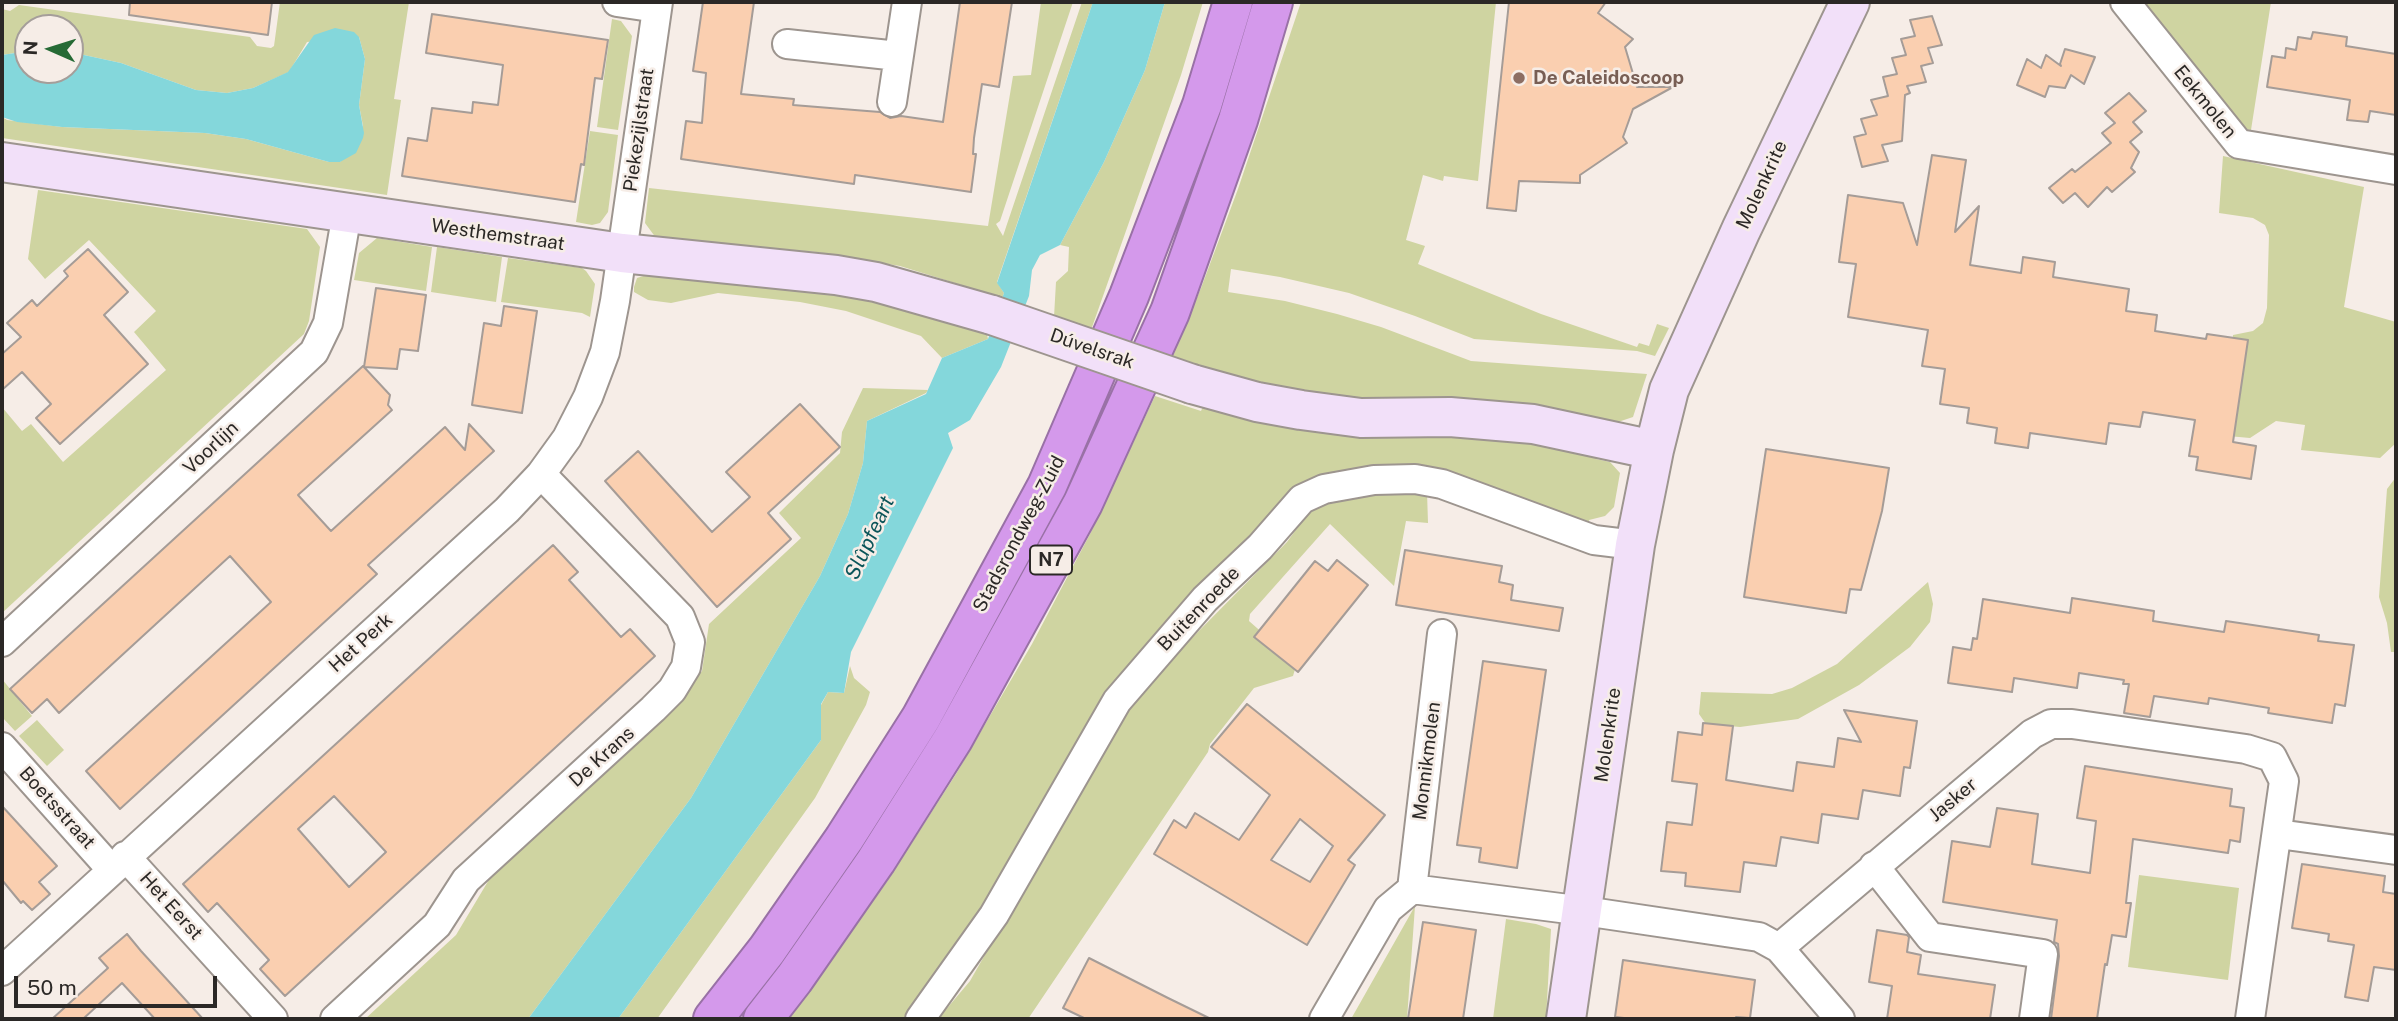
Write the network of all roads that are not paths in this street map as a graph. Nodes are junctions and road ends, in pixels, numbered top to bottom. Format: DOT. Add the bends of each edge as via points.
graph roads {
  1 [pos="617,2"];
  2 [pos="907,2"];
  3 [pos="1233,2"];
  4 [pos="1273,2"];
  5 [pos="1850,2"];
  6 [pos="2124,2"];
  7 [pos="657,5"];
  8 [pos="787,44"];
  9 [pos="898,57"];
  10 [pos="892,102"];
  11 [pos="2,162"];
  12 [pos="2396,170"];
  13 [pos="347,213"];
  14 [pos="622,253"];
  15 [pos="992,315"];
  16 [pos="1654,450"];
  17 [pos="541,474"];
  18 [pos="1635,545"];
  19 [pos="1441,634"];
  20 [pos="2,642"];
  21 [pos="2,747"];
  22 [pos="2278,834"];
  23 [pos="2396,850"];
  24 [pos="118,862"];
  25 [pos="1874,866"];
  26 [pos="1412,889"];
  27 [pos="1584,911"];
  28 [pos="1779,948"];
  29 [pos="2,971"];
  30 [pos="273,1019"];
  31 [pos="335,1019"];
  32 [pos="713,1019"];
  33 [pos="763,1019"];
  34 [pos="920,1019"];
  35 [pos="1324,1019"];
  36 [pos="1566,1019"];
  37 [pos="1840,1019"];
  38 [pos="2034,1019"];
  39 [pos="2250,1019"];
  1 -- 7 [label="street, Piekezijlstraat"];
  2 -- 9 [label="street"];
  3 -- 32 [label="highway, Stadsrondweg-Zuid / N7" via="1202,105 1129,296 1047,486 921,718 844,839"];
  4 -- 33 [label="highway, Stadsrondweg-Zuid / N7" via="1238,120 1170,312 1083,503 953,739 876,861"];
  5 -- 16 [label="street, Molenkrite" via="1679,365"];
  6 -- 12 [label="street, Eekmolen" via="2239,144"];
  7 -- 14 [label="street, Piekezijlstraat"];
  8 -- 9 [label="street"];
  9 -- 10 [label="street"];
  11 -- 13 [label="street, Westhemstraat"];
  13 -- 14 [label="street, Westhemstraat"];
  13 -- 20 [label="street, Voorlijn" via="328,323 314,352"];
  14 -- 15 [label="street, Westhemstraat" via="836,275"];
  14 -- 17 [label="street, Het Perk" via="605,352 567,438"];
  15 -- 16 [label="street, Dúvelsrak, bridge" via="1257,402 1361,418 1450,417 1533,424"];
  16 -- 18 [label="street, Molenkrite"];
  17 -- 24 [label="street, Het Perk"];
  17 -- 31 [label="street, De Krans" via="680,617 690,642 686,667 672,690 466,880 437,925"];
  18 -- 27 [label="street, Molenkrite"];
  18 -- 34 [label="street, Buitenroede" via="1594,540 1442,484 1415,479 1374,480 1324,489 1302,499 1205,599 1117,701 994,915"];
  19 -- 26 [label="street, Monnikmolen"];
  21 -- 24 [label="street, Boetsstraat"];
  22 -- 23 [label="street"];
  22 -- 25 [label="street, Jasker" via="2284,781 2272,757 2246,749 2051,724 2032,734"];
  22 -- 39 [label="street, Jasker"];
  24 -- 29 [label="street, Het Perk"];
  24 -- 30 [label="street, Het Eerst"];
  25 -- 28 [label="street, Jasker"];
  25 -- 38 [label="street" via="1930,937 2043,954"];
  26 -- 27 [label="street"];
  26 -- 35 [label="street" via="1388,909"];
  27 -- 28 [label="street" via="1759,937"];
  27 -- 36 [label="street, Molenkrite"];
  28 -- 37 [label="street"];
}
